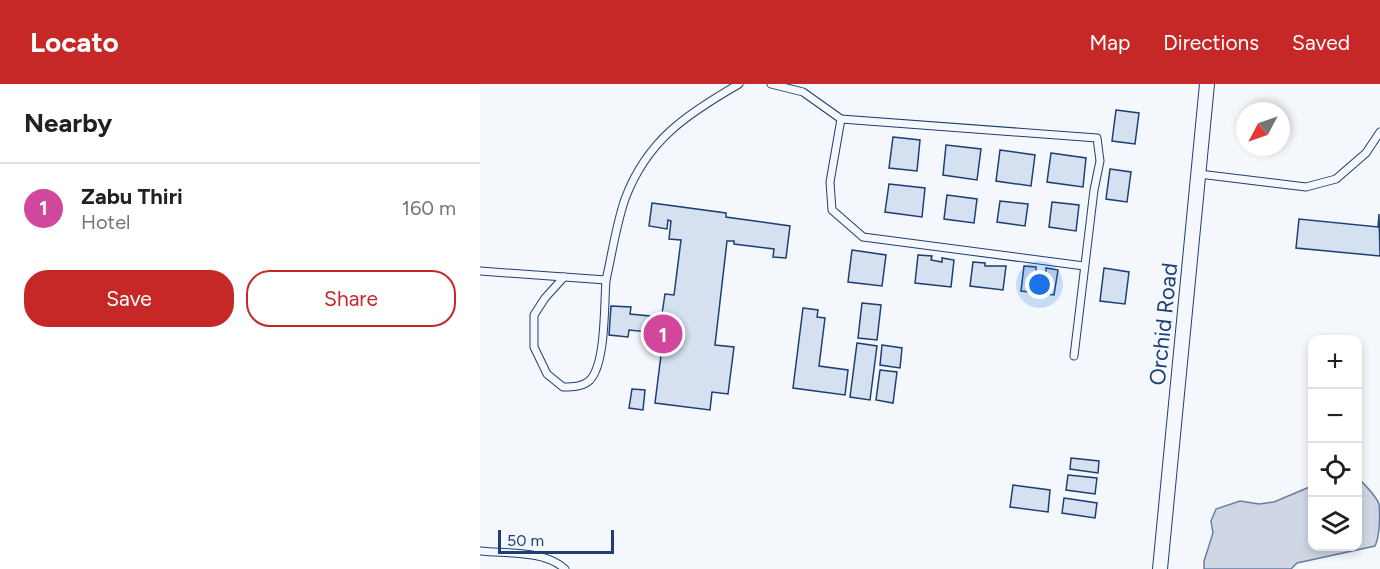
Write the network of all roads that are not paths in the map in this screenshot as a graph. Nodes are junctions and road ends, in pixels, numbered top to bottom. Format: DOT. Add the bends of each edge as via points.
graph roads {
  1 [pos="740,84"];
  2 [pos="771,84"];
  3 [pos="1208,84"];
  4 [pos="803,88"];
  5 [pos="841,120"];
  6 [pos="1380,132"];
  7 [pos="1199,174"];
  8 [pos="1084,266"];
  9 [pos="480,271"];
  10 [pos="564,277"];
  11 [pos="606,280"];
  12 [pos="1074,356"];
  13 [pos="480,552"];
  14 [pos="565,569"];
  15 [pos="1160,569"];
  1 -- 11 [label="lane" via="696,109 664,136 641,165 625,200"];
  2 -- 4 [label="lane"];
  3 -- 7 [label="street, Orchid Road"];
  4 -- 5 [label="lane"];
  5 -- 8 [label="lane" via="830,182 832,210 863,237"];
  5 -- 8 [label="lane" via="1097,138 1100,161"];
  6 -- 7 [label="lane" via="1366,153 1336,179 1306,187"];
  7 -- 15 [label="street, Orchid Road"];
  8 -- 12 [label="lane"];
  9 -- 10 [label="lane"];
  10 -- 11 [label="lane"];
  10 -- 11 [label="lane" via="534,315 534,347 547,374 563,387 589,381 600,363"];
  13 -- 14 [label="lane" via="540,556 555,560"];
}
